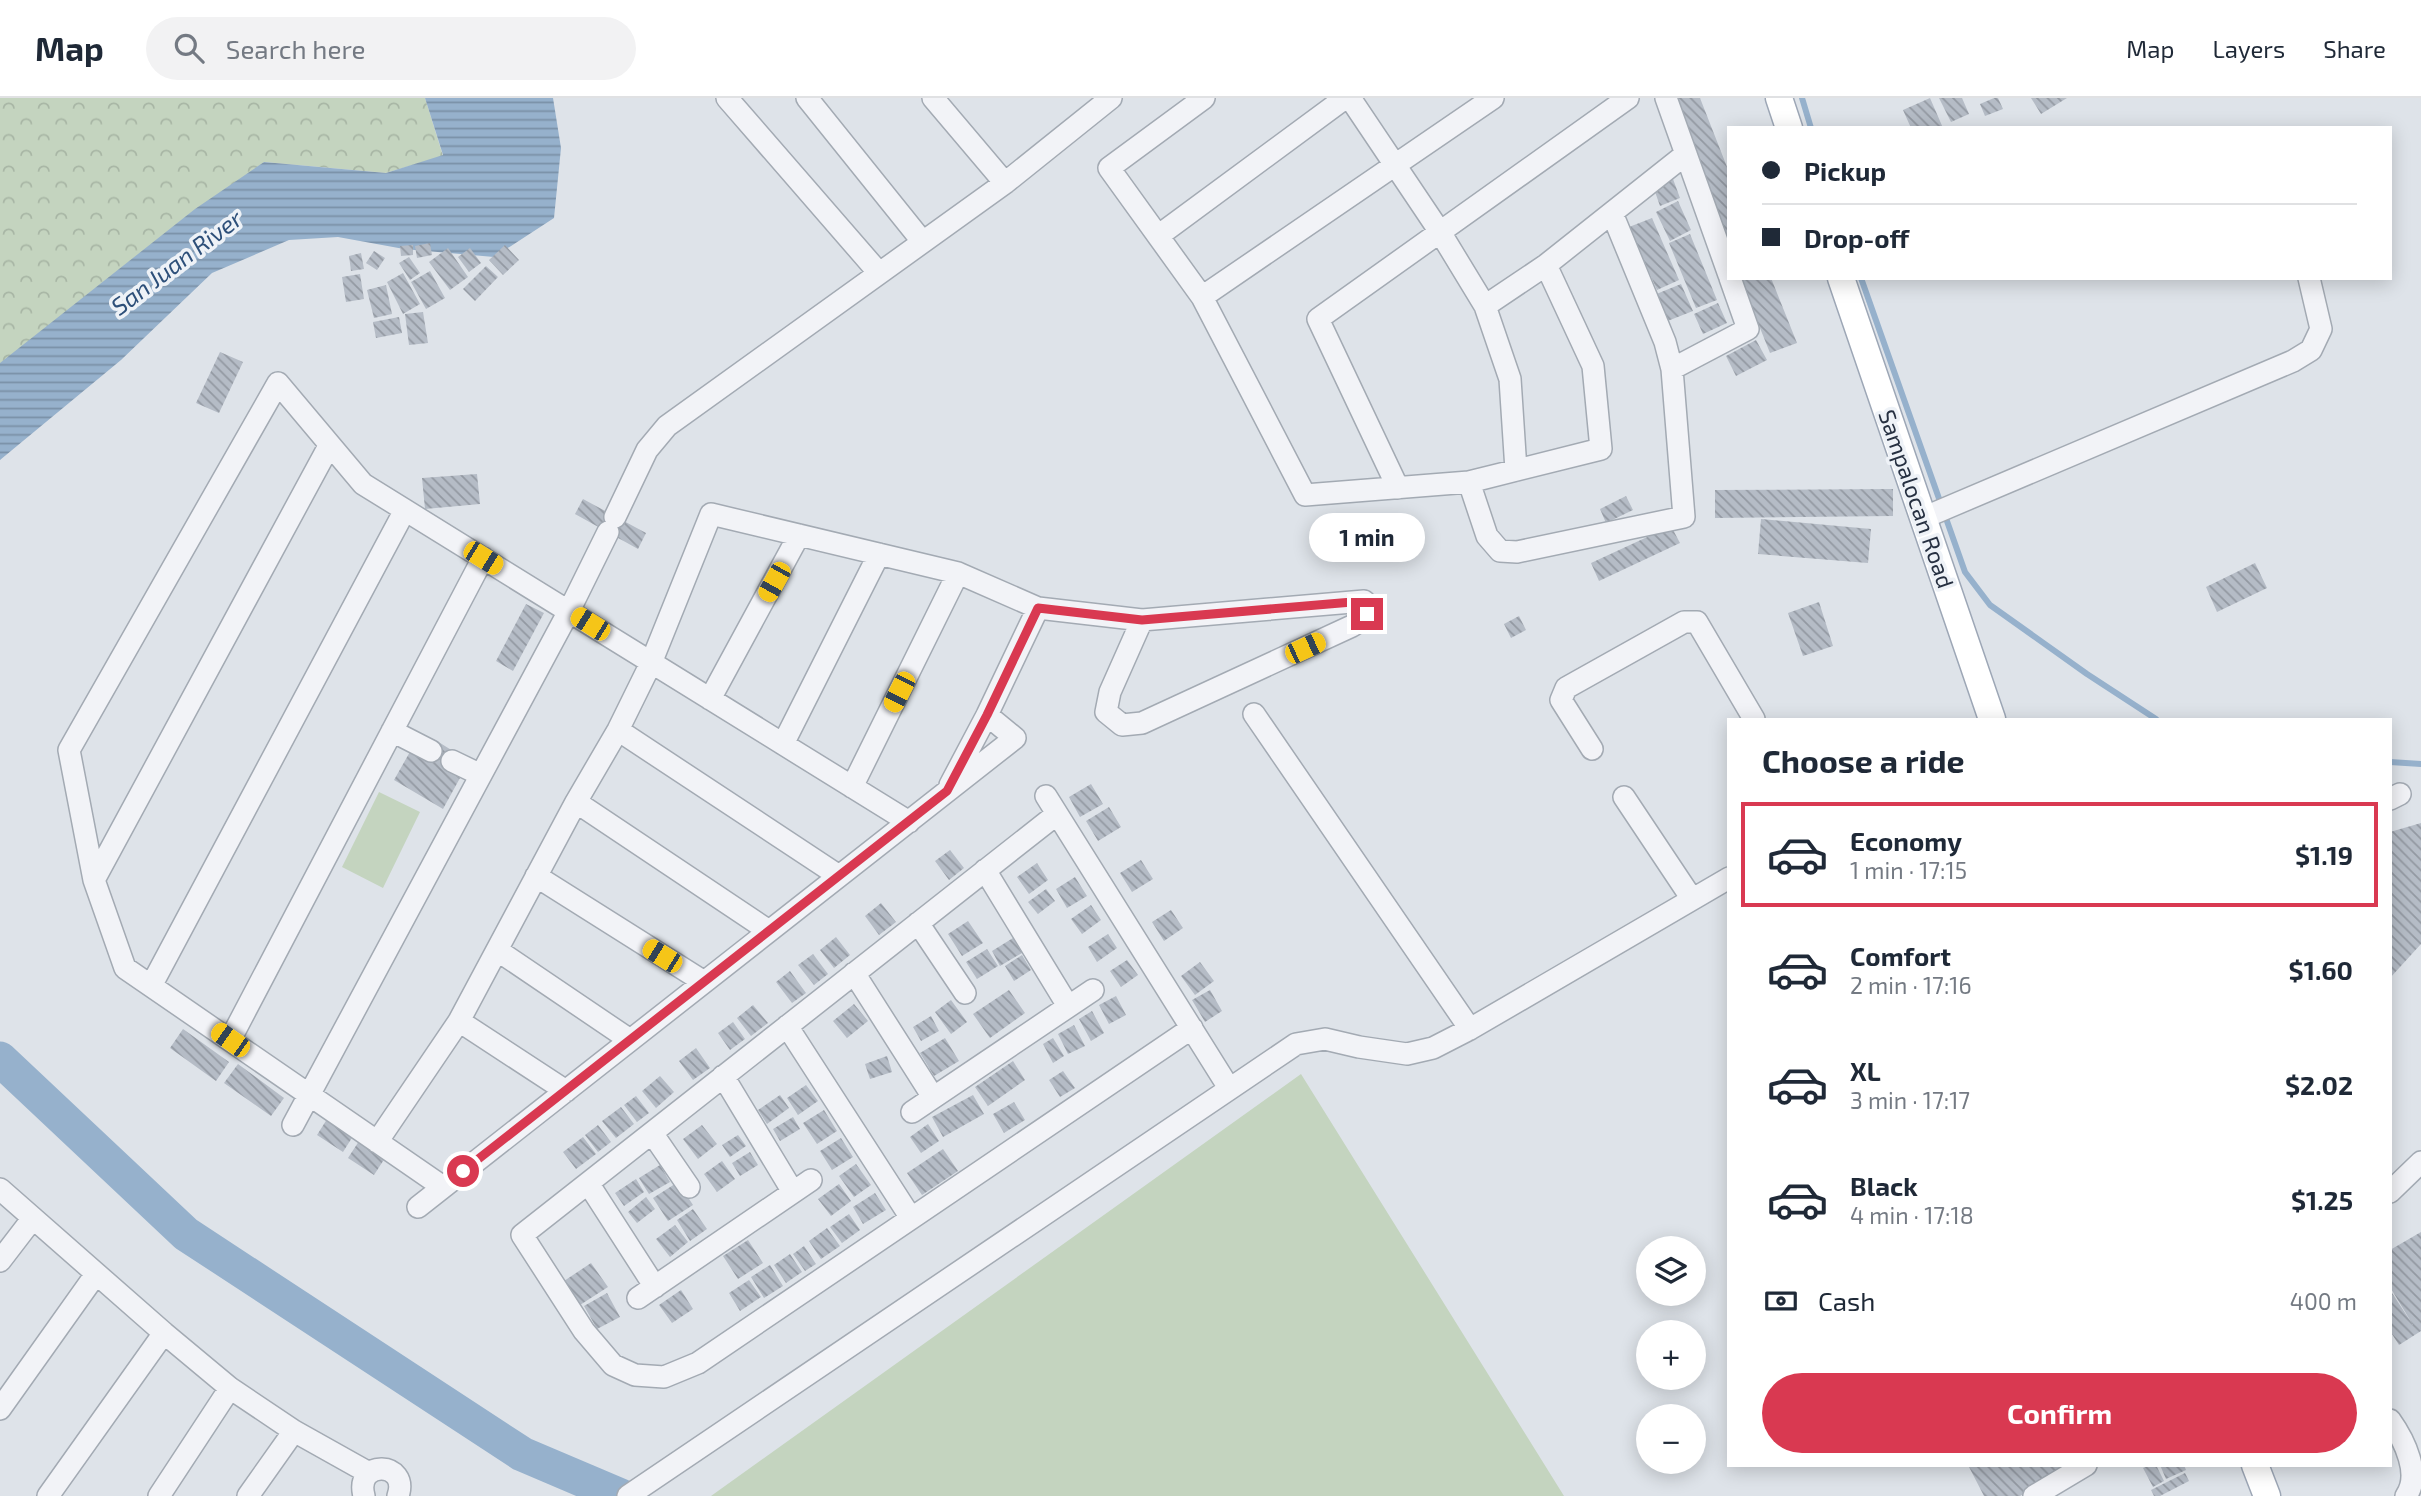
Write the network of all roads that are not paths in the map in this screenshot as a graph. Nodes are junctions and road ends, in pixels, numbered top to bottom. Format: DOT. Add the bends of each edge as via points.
graph roads {
  1 [pos="727,98"];
  2 [pos="807,98"];
  3 [pos="933,98"];
  4 [pos="1111,98"];
  5 [pos="1204,98"];
  6 [pos="1348,98"];
  7 [pos="1493,98"];
  8 [pos="1628,98"];
  9 [pos="1666,98"];
  10 [pos="1779,98"];
  11 [pos="1788,126"];
  12 [pos="1686,154"];
  13 [pos="1394,166"];
  14 [pos="1005,183"];
  15 [pos="1612,213"];
  16 [pos="1440,232"];
  17 [pos="1158,236"];
  18 [pos="922,241"];
  19 [pos="1546,265"];
  20 [pos="1727,268"];
  21 [pos="878,273"];
  22 [pos="1731,280"];
  23 [pos="1841,280"];
  24 [pos="2309,280"];
  25 [pos="1202,297"];
  26 [pos="1485,306"];
  27 [pos="1672,369"];
  28 [pos="329,446"];
  29 [pos="1516,470"];
  30 [pos="1469,482"];
  31 [pos="1398,488"];
  32 [pos="405,510"];
  33 [pos="1923,518"];
  34 [pos="799,535"];
  35 [pos="879,554"];
  36 [pos="483,558"];
  37 [pos="958,573"];
  38 [pos="1038,608"];
  39 [pos="569,611"];
  40 [pos="1142,620"];
  41 [pos="651,663"];
  42 [pos="710,699"];
  43 [pos="987,715"];
  44 [pos="1254,715"];
  45 [pos="1753,718"];
  46 [pos="1992,718"];
  47 [pos="618,730"];
  48 [pos="392,731"];
  49 [pos="783,744"];
  50 [pos="1592,749"];
  51 [pos="431,751"];
  52 [pos="452,761"];
  53 [pos="481,775"];
  54 [pos="852,787"];
  55 [pos="947,791"];
  56 [pos="1624,797"];
  57 [pos="576,802"];
  58 [pos="909,822"];
  59 [pos="985,870"];
  60 [pos="536,876"];
  61 [pos="839,876"];
  62 [pos="1727,879"];
  63 [pos="94,880"];
  64 [pos="1692,900"];
  65 [pos="918,923"];
  66 [pos="769,931"];
  67 [pos="496,950"];
  68 [pos="854,973"];
  69 [pos="704,982"];
  70 [pos="151,986"];
  71 [pos="1093,990"];
  72 [pos="965,993"];
  73 [pos="1068,1006"];
  74 [pos="458,1021"];
  75 [pos="787,1026"];
  76 [pos="1192,1028"];
  77 [pos="1469,1029"];
  78 [pos="230,1040"];
  79 [pos="630,1040"];
  80 [pos="723,1076"];
  81 [pos="1229,1087"];
  82 [pos="566,1091"];
  83 [pos="309,1095"];
  84 [pos="933,1097"];
  85 [pos="912,1112"];
  86 [pos="293,1125"];
  87 [pos="652,1133"];
  88 [pos="377,1142"];
  89 [pos="2421,1162"];
  90 [pos="811,1180"];
  91 [pos="589,1182"];
  92 [pos="443,1187"];
  93 [pos="689,1187"];
  94 [pos="0,1189"];
  95 [pos="2392,1190"];
  96 [pos="793,1192"];
  97 [pos="418,1207"];
  98 [pos="33,1218"];
  99 [pos="911,1218"];
  100 [pos="0,1262"];
  101 [pos="96,1273"];
  102 [pos="164,1334"];
  103 [pos="230,1388"];
  104 [pos="0,1409"];
  105 [pos="2392,1423"];
  106 [pos="295,1431"];
  107 [pos="2083,1467"];
  108 [pos="2256,1467"];
  109 [pos="369,1473"];
  110 [pos="401,1495"];
  111 [pos="48,1496"];
  112 [pos="159,1496"];
  113 [pos="248,1496"];
  114 [pos="364,1496"];
  115 [pos="628,1496"];
  116 [pos="2034,1496"];
  117 [pos="2267,1496"];
  118 [pos="2406,1496"];
  1 -- 21 [label="street"];
  2 -- 18 [label="street"];
  3 -- 14 [label="street"];
  4 -- 14 [label="street"];
  5 -- 17 [label="street" via="1109,168"];
  6 -- 13 [label="street"];
  6 -- 17 [label="street"];
  7 -- 13 [label="street"];
  8 -- 16 [label="street"];
  9 -- 12 [label="street"];
  10 -- 11 [label="main road"];
  12 -- 15 [label="street"];
  12 -- 20 [label="street"];
  13 -- 16 [label="street"];
  13 -- 25 [label="street"];
  14 -- 18 [label="street"];
  15 -- 19 [label="street"];
  15 -- 27 [label="street"];
  16 -- 26 [label="street"];
  16 -- 31 [label="street" via="1318,319"];
  17 -- 25 [label="street"];
  18 -- 21 [label="street"];
  19 -- 26 [label="street"];
  19 -- 29 [label="street" via="1593,366 1601,449"];
  21 -- 39 [label="street" via="667,426 647,450"];
  22 -- 27 [label="street" via="1748,329"];
  23 -- 33 [label="main road, Sampalocan Road"];
  24 -- 33 [label="street" via="2320,329 2311,350"];
  25 -- 31 [label="street" via="1305,495"];
  26 -- 29 [label="street" via="1510,379"];
  27 -- 30 [label="street" via="1684,517 1517,552 1500,551 1487,536"];
  28 -- 32 [label="street" via="363,484"];
  28 -- 63 [label="street"];
  28 -- 63 [label="street" via="278,383 69,750"];
  29 -- 30 [label="street"];
  30 -- 31 [label="street"];
  32 -- 36 [label="street"];
  32 -- 70 [label="street"];
  33 -- 46 [label="main road, Sampalocan Road"];
  34 -- 35 [label="street"];
  34 -- 41 [label="street" via="711,514"];
  34 -- 42 [label="street"];
  35 -- 37 [label="street"];
  35 -- 49 [label="street"];
  36 -- 39 [label="street"];
  36 -- 48 [label="street"];
  37 -- 38 [label="street"];
  37 -- 54 [label="street"];
  38 -- 40 [label="street"];
  38 -- 43 [label="street"];
  39 -- 41 [label="street"];
  39 -- 53 [label="street"];
  40 -- 40 [label="street" via="1106,712 1122,724 1142,723 1352,626 1363,620 1368,605 1364,601"];
  41 -- 42 [label="street"];
  41 -- 47 [label="street"];
  42 -- 49 [label="street"];
  43 -- 55 [label="street"];
  43 -- 55 [label="street" via="1015,738"];
  44 -- 77 [label="street"];
  45 -- 50 [label="street" via="1697,622 1684,622 1566,688 1561,700"];
  47 -- 57 [label="street"];
  47 -- 61 [label="street"];
  48 -- 51 [label="street"];
  48 -- 78 [label="street"];
  49 -- 54 [label="street"];
  52 -- 53 [label="street"];
  53 -- 83 [label="street"];
  54 -- 58 [label="street"];
  55 -- 58 [label="street"];
  56 -- 64 [label="street"];
  57 -- 60 [label="street"];
  57 -- 66 [label="street"];
  58 -- 61 [label="street"];
  59 -- 65 [label="street"];
  59 -- 73 [label="street"];
  59 -- 76 [label="street" via="1052,805"];
  60 -- 67 [label="street"];
  60 -- 69 [label="street"];
  61 -- 66 [label="street"];
  62 -- 64 [label="street"];
  63 -- 70 [label="street" via="125,968"];
  64 -- 77 [label="street"];
  65 -- 68 [label="street"];
  65 -- 72 [label="street"];
  66 -- 69 [label="street"];
  67 -- 74 [label="street"];
  67 -- 79 [label="street"];
  68 -- 75 [label="street"];
  68 -- 84 [label="street"];
  69 -- 79 [label="street"];
  70 -- 78 [label="street"];
  71 -- 73 [label="street"];
  73 -- 84 [label="street"];
  74 -- 82 [label="street"];
  74 -- 88 [label="street"];
  75 -- 80 [label="street"];
  75 -- 99 [label="street"];
  76 -- 81 [label="street"];
  76 -- 99 [label="street"];
  77 -- 81 [label="street" via="1433,1048 1407,1054 1325,1039 1296,1044"];
  78 -- 83 [label="street"];
  79 -- 82 [label="street"];
  80 -- 87 [label="street"];
  80 -- 96 [label="street"];
  81 -- 115 [label="street"];
  82 -- 92 [label="street"];
  83 -- 86 [label="street"];
  83 -- 88 [label="street"];
  84 -- 85 [label="street"];
  87 -- 91 [label="street"];
  87 -- 93 [label="street"];
  88 -- 92 [label="street"];
  89 -- 95 [label="street"];
  90 -- 96 [label="street"];
  91 -- 96 [label="street" via="646,1292"];
  91 -- 99 [label="street" via="522,1235 584,1331 613,1365 635,1375 664,1377 698,1363"];
  92 -- 97 [label="street"];
  94 -- 98 [label="street"];
  98 -- 100 [label="street"];
  98 -- 101 [label="street"];
  101 -- 102 [label="street"];
  101 -- 104 [label="street"];
  102 -- 103 [label="street"];
  102 -- 111 [label="street"];
  103 -- 106 [label="street"];
  103 -- 112 [label="street"];
  105 -- 118 [label="street" via="2418,1460 2414,1491"];
  106 -- 109 [label="street"];
  106 -- 113 [label="street"];
  107 -- 116 [label="street"];
  108 -- 117 [label="main road"];
  109 -- 110 [label="street" via="384,1468 392,1471"];
  109 -- 114 [label="street" via="362,1486"];
}
